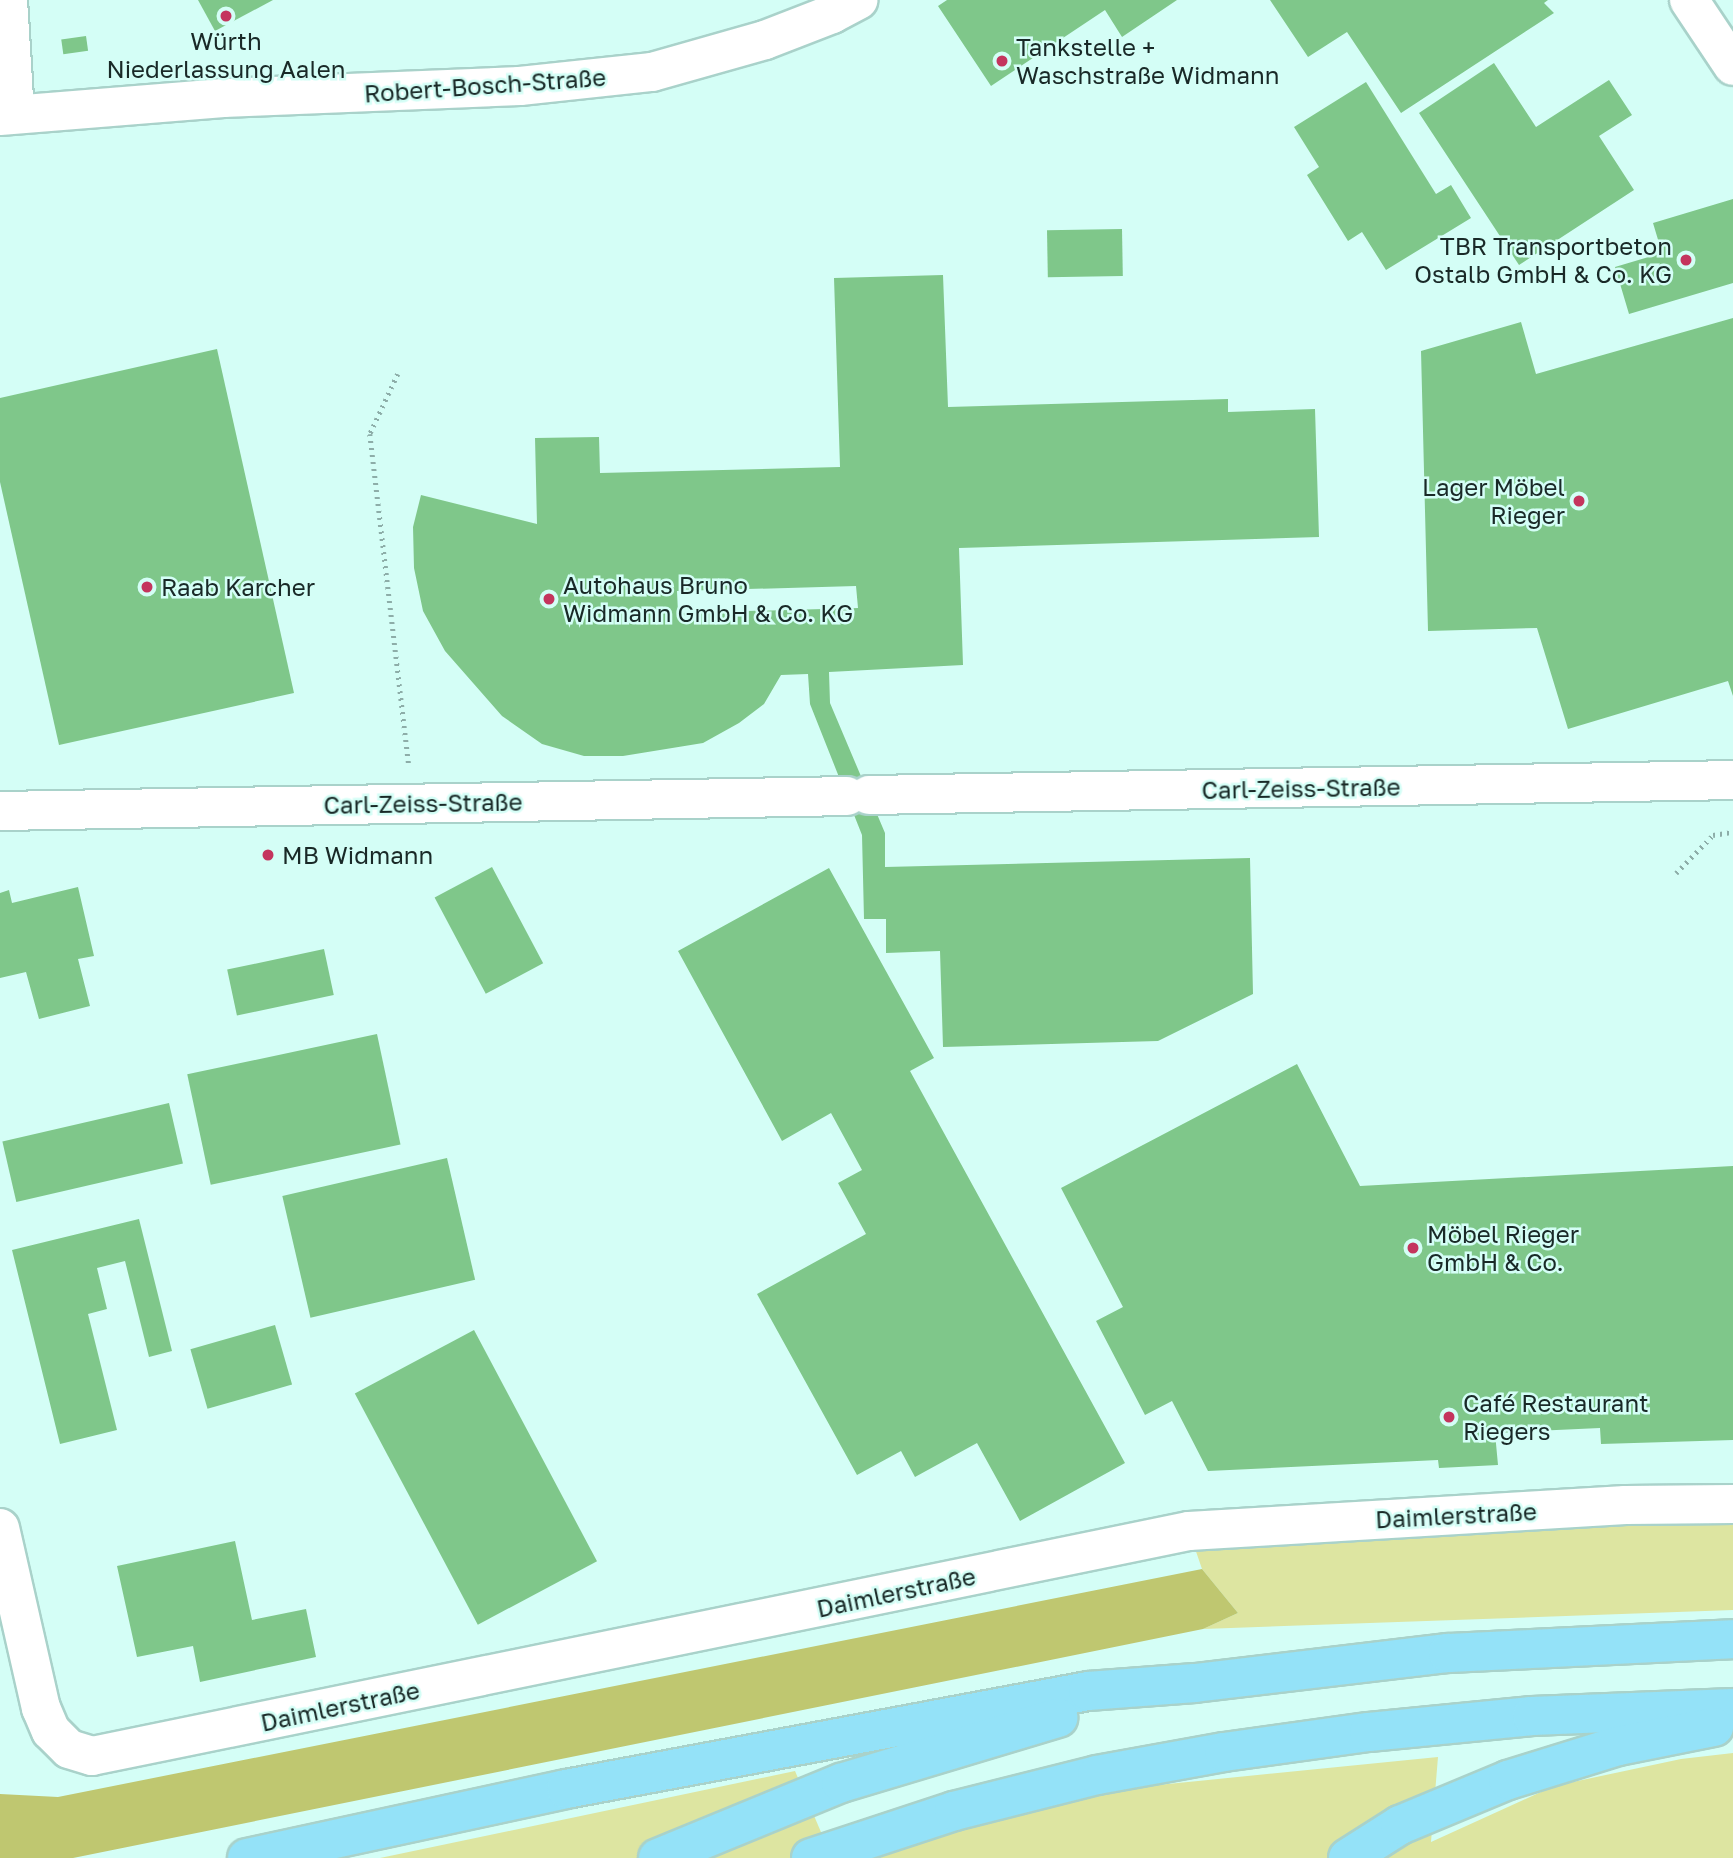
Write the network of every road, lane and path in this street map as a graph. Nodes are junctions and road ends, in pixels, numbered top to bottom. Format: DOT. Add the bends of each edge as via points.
graph roads {
  1 [pos="8,0"];
  2 [pos="858,0"];
  3 [pos="1689,0"];
  4 [pos="1733,66"];
  5 [pos="8,114"];
  6 [pos="398,374"];
  7 [pos="1733,780"];
  8 [pos="414,804"];
  9 [pos="0,811"];
  10 [pos="1733,832"];
  11 [pos="1676,873"];
  12 [pos="1733,1504"];
  13 [pos="0,1528"];
  14 [pos="1733,1639"];
  15 [pos="1195,1683"];
  16 [pos="1733,1707"];
  17 [pos="1733,1723"];
  18 [pos="247,1858"];
  19 [pos="658,1858"];
  20 [pos="811,1858"];
  21 [pos="1348,1858"];
  1 -- 5 [label="street, Robert-Bosch-Straße"];
  2 -- 5 [label="street, Robert-Bosch-Straße" via="765,40 652,72 520,86 223,98"];
  3 -- 4 [label="street"];
  6 -- 8 [label="path" via="370,434"];
  7 -- 8 [label="street, Carl-Zeiss-Straße"];
  8 -- 9 [label="street, Carl-Zeiss-Straße"];
  10 -- 11 [label="path" via="1713,835"];
  12 -- 13 [label="street, Daimlerstraße" via="1625,1505 1189,1531 92,1756 69,1749 51,1731 41,1708"];
  14 -- 15 [label="highway" via="1448,1653"];
  15 -- 18 [label="highway" via="1088,1690 566,1789"];
  15 -- 19 [label="highway" via="1028,1726 841,1783"];
  16 -- 20 [label="highway" via="1532,1716 1224,1752 1097,1776 954,1811"];
  17 -- 21 [label="highway" via="1619,1746 1508,1780 1400,1825"];
}
